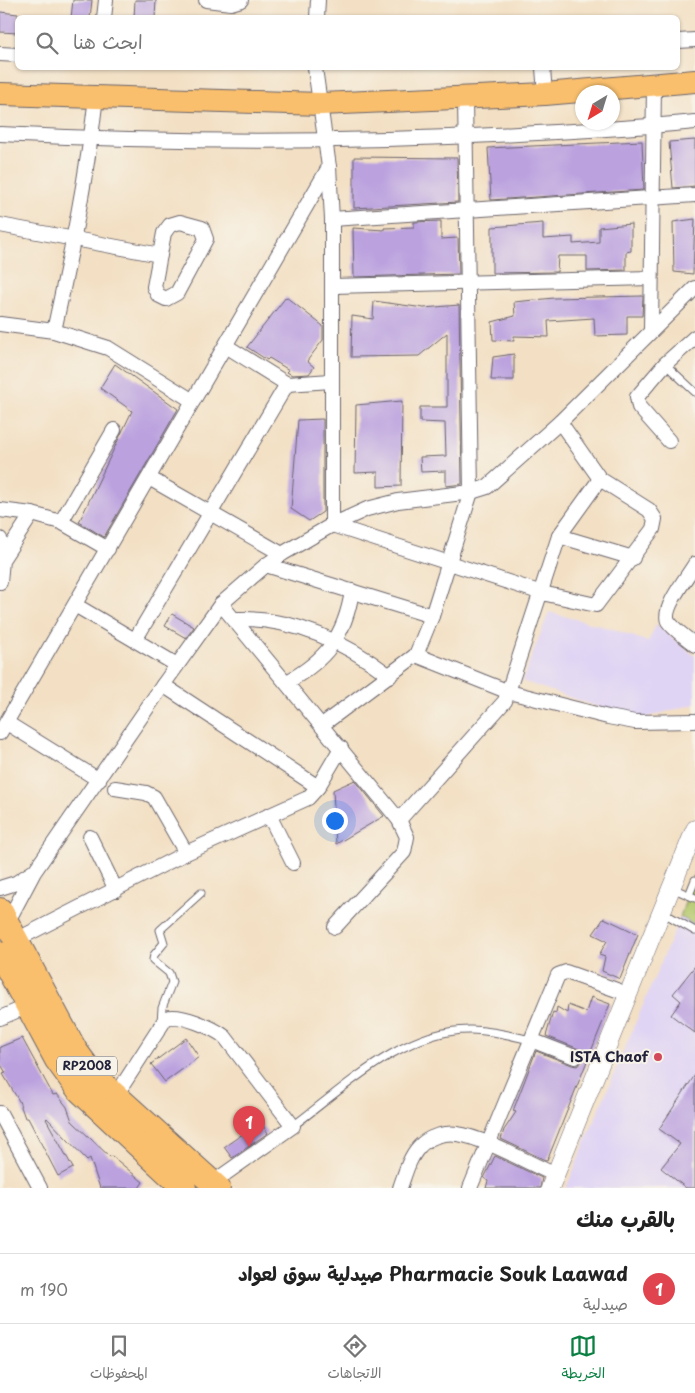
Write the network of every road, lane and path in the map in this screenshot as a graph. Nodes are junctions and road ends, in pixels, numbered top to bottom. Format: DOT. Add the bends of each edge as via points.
graph roads {
  1 [pos="106,0"];
  2 [pos="206,0"];
  3 [pos="241,0"];
  4 [pos="318,0"];
  5 [pos="104,15"];
  6 [pos="317,15"];
  7 [pos="695,40"];
  8 [pos="680,41"];
  9 [pos="0,54"];
  10 [pos="15,55"];
  11 [pos="315,70"];
  12 [pos="543,70"];
  13 [pos="695,82"];
  14 [pos="654,85"];
  15 [pos="0,94"];
  16 [pos="545,94"];
  17 [pos="96,97"];
  18 [pos="465,99"];
  19 [pos="321,104"];
  20 [pos="695,122"];
  21 [pos="654,127"];
  22 [pos="0,134"];
  23 [pos="466,136"];
  24 [pos="91,139"];
  25 [pos="327,142"];
  26 [pos="329,167"];
  27 [pos="695,195"];
  28 [pos="653,197"];
  29 [pos="467,211"];
  30 [pos="332,219"];
  31 [pos="0,225"];
  32 [pos="74,238"];
  33 [pos="160,255"];
  34 [pos="652,278"];
  35 [pos="468,283"];
  36 [pos="332,286"];
  37 [pos="695,288"];
  38 [pos="0,324"];
  39 [pos="651,330"];
  40 [pos="54,331"];
  41 [pos="695,337"];
  42 [pos="226,346"];
  43 [pos="665,364"];
  44 [pos="331,381"];
  45 [pos="287,384"];
  46 [pos="695,392"];
  47 [pos="193,401"];
  48 [pos="560,422"];
  49 [pos="114,430"];
  50 [pos="669,441"];
  51 [pos="149,478"];
  52 [pos="600,479"];
  53 [pos="471,492"];
  54 [pos="0,510"];
  55 [pos="32,514"];
  56 [pos="210,515"];
  57 [pos="61,522"];
  58 [pos="332,525"];
  59 [pos="559,536"];
  60 [pos="0,539"];
  61 [pos="108,549"];
  62 [pos="282,554"];
  63 [pos="632,558"];
  64 [pos="2,560"];
  65 [pos="450,562"];
  66 [pos="695,564"];
  67 [pos="266,565"];
  68 [pos="0,582"];
  69 [pos="352,591"];
  70 [pos="542,592"];
  71 [pos="221,604"];
  72 [pos="75,605"];
  73 [pos="432,616"];
  74 [pos="234,619"];
  75 [pos="135,640"];
  76 [pos="335,640"];
  77 [pos="695,645"];
  78 [pos="416,655"];
  79 [pos="177,665"];
  80 [pos="390,676"];
  81 [pos="287,682"];
  82 [pos="163,684"];
  83 [pos="509,692"];
  84 [pos="695,722"];
  85 [pos="322,725"];
  86 [pos="3,728"];
  87 [pos="340,748"];
  88 [pos="98,780"];
  89 [pos="318,787"];
  90 [pos="115,788"];
  91 [pos="269,815"];
  92 [pos="399,820"];
  93 [pos="695,829"];
  94 [pos="90,838"];
  95 [pos="186,853"];
  96 [pos="293,862"];
  97 [pos="34,872"];
  98 [pos="695,880"];
  99 [pos="0,888"];
  100 [pos="672,888"];
  101 [pos="116,890"];
  102 [pos="201,893"];
  103 [pos="692,896"];
  104 [pos="662,912"];
  105 [pos="335,927"];
  106 [pos="695,931"];
  107 [pos="6,932"];
  108 [pos="628,994"];
  109 [pos="28,1006"];
  110 [pos="0,1018"];
  111 [pos="161,1025"];
  112 [pos="531,1040"];
  113 [pos="575,1057"];
  114 [pos="115,1097"];
  115 [pos="0,1113"];
  116 [pos="292,1126"];
  117 [pos="487,1144"];
  118 [pos="553,1182"];
  119 [pos="215,1186"];
  120 [pos="40,1188"];
  121 [pos="184,1188"];
  122 [pos="400,1188"];
  123 [pos="470,1188"];
  1 -- 5 [label="street"];
  2 -- 3 [label="street" via="231,3"];
  4 -- 6 [label="street"];
  7 -- 8 [label="street"];
  9 -- 10 [label="street"];
  11 -- 19 [label="street"];
  12 -- 16 [label="street"];
  13 -- 14 [label="main road"];
  14 -- 16 [label="main road"];
  14 -- 21 [label="street"];
  15 -- 17 [label="main road"];
  16 -- 18 [label="main road"];
  17 -- 19 [label="main road"];
  17 -- 24 [label="street"];
  18 -- 19 [label="main road"];
  18 -- 23 [label="street"];
  19 -- 25 [label="street"];
  20 -- 21 [label="street"];
  21 -- 23 [label="street"];
  21 -- 28 [label="street"];
  22 -- 24 [label="street"];
  23 -- 25 [label="street"];
  23 -- 29 [label="street"];
  24 -- 25 [label="street"];
  24 -- 32 [label="street"];
  25 -- 26 [label="street"];
  26 -- 30 [label="street"];
  26 -- 42 [label="street"];
  27 -- 28 [label="street"];
  28 -- 29 [label="street"];
  28 -- 34 [label="street"];
  29 -- 30 [label="street"];
  29 -- 35 [label="street"];
  30 -- 36 [label="street"];
  31 -- 32 [label="street"];
  32 -- 33 [label="street"];
  32 -- 40 [label="street"];
  33 -- 33 [label="street" via="154,287 158,295 170,298 177,293 205,245 205,233 197,225 175,222 164,233"];
  34 -- 35 [label="street"];
  34 -- 39 [label="street"];
  35 -- 36 [label="street"];
  35 -- 53 [label="street"];
  36 -- 44 [label="street"];
  37 -- 39 [label="street"];
  38 -- 40 [label="street"];
  39 -- 48 [label="street"];
  40 -- 47 [label="street" via="108,348"];
  41 -- 43 [label="street"];
  42 -- 45 [label="street"];
  42 -- 47 [label="street"];
  43 -- 46 [label="lane"];
  43 -- 50 [label="street" via="639,392 637,402"];
  44 -- 45 [label="street"];
  44 -- 58 [label="street"];
  45 -- 56 [label="street"];
  47 -- 51 [label="street"];
  48 -- 52 [label="street"];
  48 -- 53 [label="street" via="498,479"];
  49 -- 57 [label="street"];
  51 -- 56 [label="street"];
  51 -- 61 [label="street"];
  52 -- 59 [label="street"];
  52 -- 63 [label="street" via="649,510 656,519"];
  53 -- 58 [label="street" via="398,500 367,509"];
  53 -- 65 [label="street"];
  54 -- 55 [label="street"];
  55 -- 57 [label="street"];
  55 -- 64 [label="street"];
  56 -- 62 [label="street"];
  56 -- 75 [label="street"];
  57 -- 61 [label="street"];
  58 -- 62 [label="street"];
  58 -- 65 [label="street"];
  59 -- 63 [label="street"];
  59 -- 70 [label="street"];
  60 -- 64 [label="street"];
  61 -- 72 [label="street"];
  62 -- 67 [label="street"];
  63 -- 70 [label="street" via="596,605"];
  64 -- 68 [label="street"];
  65 -- 70 [label="street"];
  65 -- 73 [label="street"];
  66 -- 77 [label="street" via="666,614 670,623"];
  67 -- 69 [label="street"];
  67 -- 71 [label="street"];
  69 -- 73 [label="street"];
  69 -- 76 [label="street" via="349,608"];
  70 -- 83 [label="street"];
  71 -- 74 [label="street"];
  71 -- 79 [label="street"];
  72 -- 75 [label="street"];
  72 -- 86 [label="street"];
  73 -- 78 [label="street"];
  74 -- 76 [label="street" via="271,619"];
  74 -- 81 [label="street"];
  75 -- 79 [label="street"];
  76 -- 80 [label="street"];
  76 -- 81 [label="street" via="306,671"];
  78 -- 80 [label="street"];
  78 -- 83 [label="street"];
  79 -- 82 [label="street"];
  80 -- 85 [label="street"];
  81 -- 85 [label="street"];
  82 -- 88 [label="street"];
  82 -- 89 [label="street"];
  83 -- 84 [label="street" via="621,720"];
  83 -- 92 [label="street" via="498,710"];
  85 -- 87 [label="street"];
  86 -- 88 [label="street"];
  87 -- 89 [label="street"];
  87 -- 92 [label="street"];
  88 -- 97 [label="street"];
  89 -- 91 [label="street" via="308,798"];
  90 -- 95 [label="street" via="154,797"];
  91 -- 95 [label="street"];
  91 -- 96 [label="street"];
  92 -- 105 [label="street" via="407,837 404,852"];
  93 -- 100 [label="street"];
  94 -- 101 [label="street"];
  95 -- 101 [label="street"];
  97 -- 99 [label="street"];
  97 -- 107 [label="street"];
  98 -- 103 [label="lane"];
  100 -- 103 [label="lane"];
  100 -- 104 [label="street"];
  101 -- 107 [label="street"];
  102 -- 111 [label="lane" via="160,930 164,943 153,960 169,973 172,982 162,1008"];
  104 -- 106 [label="lane"];
  104 -- 108 [label="street"];
  107 -- 109 [label="highway, RP2008"];
  107 -- 114 [label="highway, RP2008" via="75,1050"];
  108 -- 112 [label="street" via="566,972 560,973"];
  108 -- 118 [label="street"];
  109 -- 110 [label="street"];
  109 -- 121 [label="highway, RP2008" via="57,1060 78,1089"];
  111 -- 114 [label="street"];
  111 -- 116 [label="street" via="166,1018 174,1016 219,1032"];
  112 -- 113 [label="street"];
  112 -- 116 [label="lane" via="470,1030 419,1039 386,1057"];
  112 -- 117 [label="street"];
  114 -- 119 [label="highway, RP2008"];
  115 -- 120 [label="street"];
  116 -- 119 [label="street"];
  117 -- 118 [label="street"];
  117 -- 122 [label="street" via="457,1134 437,1135 427,1140 413,1154"];
  117 -- 123 [label="street"];
}
